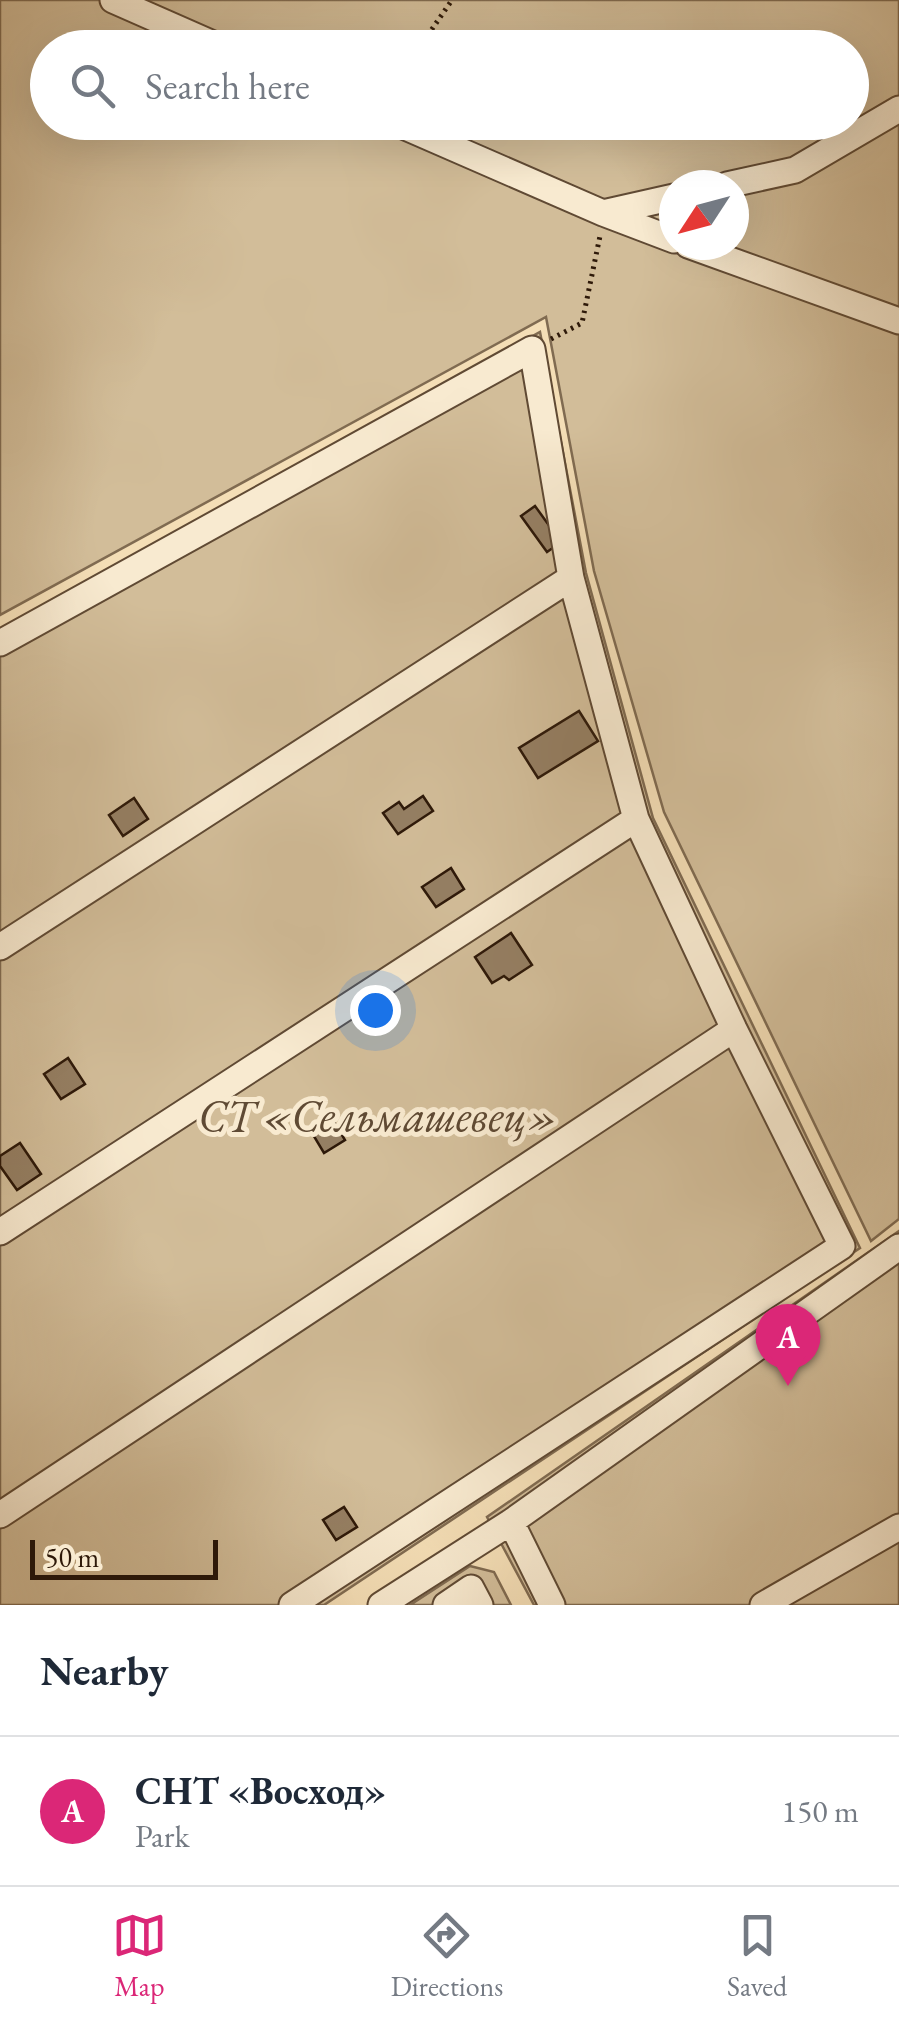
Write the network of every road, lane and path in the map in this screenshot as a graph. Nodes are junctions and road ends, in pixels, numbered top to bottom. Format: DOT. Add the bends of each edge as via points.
graph roads {
  1 [pos="112,0"];
  2 [pos="452,0"];
  3 [pos="181,30"];
  4 [pos="431,30"];
  5 [pos="899,109"];
  6 [pos="869,126"];
  7 [pos="435,140"];
  8 [pos="846,140"];
  9 [pos="749,180"];
  10 [pos="659,201"];
  11 [pos="603,214"];
  12 [pos="659,235"];
  13 [pos="729,260"];
  14 [pos="899,322"];
  15 [pos="532,350"];
  16 [pos="571,578"];
  17 [pos="0,643"];
  18 [pos="636,818"];
  19 [pos="0,948"];
  20 [pos="734,1029"];
  21 [pos="0,1232"];
  22 [pos="899,1248"];
  23 [pos="0,1515"];
  24 [pos="511,1522"];
  25 [pos="899,1527"];
  26 [pos="292,1605"];
  27 [pos="382,1605"];
  28 [pos="446,1605"];
  29 [pos="480,1605"];
  30 [pos="552,1605"];
  31 [pos="763,1605"];
  1 -- 3 [label="street"];
  2 -- 4 [label="path"];
  5 -- 6 [label="street"];
  7 -- 11 [label="street"];
  8 -- 9 [label="street" via="794,170"];
  10 -- 11 [label="street"];
  11 -- 12 [label="street"];
  11 -- 15 [label="path" via="582,323"];
  13 -- 14 [label="street"];
  15 -- 16 [label="street"];
  15 -- 17 [label="street"];
  16 -- 18 [label="street"];
  16 -- 19 [label="street"];
  18 -- 20 [label="street"];
  18 -- 21 [label="street"];
  20 -- 23 [label="street"];
  20 -- 26 [label="street" via="842,1246"];
  22 -- 24 [label="street"];
  24 -- 27 [label="street"];
  24 -- 30 [label="street"];
  25 -- 31 [label="street"];
  28 -- 29 [label="street" via="471,1588"];
}
